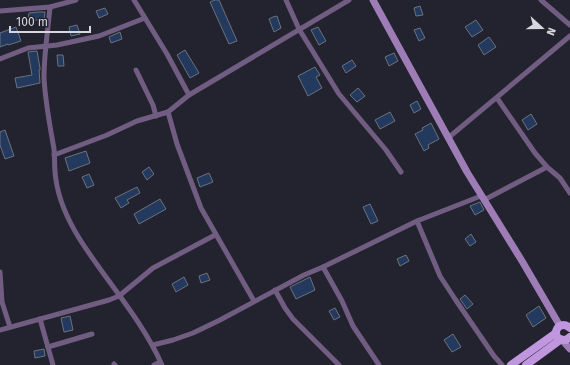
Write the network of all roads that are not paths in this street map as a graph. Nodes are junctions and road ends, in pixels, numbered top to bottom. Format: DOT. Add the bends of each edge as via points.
graph roads {
  1 [pos="76,0"];
  2 [pos="134,0"];
  3 [pos="286,0"];
  4 [pos="349,0"];
  5 [pos="374,0"];
  6 [pos="541,0"];
  7 [pos="50,7"];
  8 [pos="0,10"];
  9 [pos="145,18"];
  10 [pos="570,26"];
  11 [pos="299,29"];
  12 [pos="569,40"];
  13 [pos="46,46"];
  14 [pos="0,59"];
  15 [pos="136,70"];
  16 [pos="189,95"];
  17 [pos="497,98"];
  18 [pos="168,112"];
  19 [pos="156,116"];
  20 [pos="448,138"];
  21 [pos="54,155"];
  22 [pos="547,167"];
  23 [pos="401,172"];
  24 [pos="570,193"];
  25 [pos="482,198"];
  26 [pos="416,222"];
  27 [pos="215,235"];
  28 [pos="323,267"];
  29 [pos="0,272"];
  30 [pos="275,290"];
  31 [pos="119,296"];
  32 [pos="254,301"];
  33 [pos="40,319"];
  34 [pos="10,327"];
  35 [pos="0,330"];
  36 [pos="92,334"];
  37 [pos="566,335"];
  38 [pos="153,345"];
  39 [pos="48,347"];
  40 [pos="161,363"];
  41 [pos="52,365"];
  42 [pos="154,365"];
  43 [pos="339,365"];
  44 [pos="378,365"];
  45 [pos="502,365"];
  46 [pos="512,365"];
  47 [pos="526,365"];
  1 -- 7 [label="street"];
  2 -- 9 [label="street"];
  3 -- 11 [label="street"];
  4 -- 11 [label="street"];
  5 -- 20 [label="street"];
  6 -- 10 [label="street"];
  7 -- 8 [label="street"];
  7 -- 13 [label="street"];
  9 -- 13 [label="street" via="99,36"];
  9 -- 16 [label="street"];
  11 -- 16 [label="street"];
  11 -- 23 [label="street" via="339,94"];
  12 -- 17 [label="street"];
  13 -- 14 [label="street" via="28,48"];
  13 -- 21 [label="street" via="44,77"];
  15 -- 19 [label="street"];
  16 -- 18 [label="street"];
  17 -- 20 [label="street"];
  17 -- 22 [label="street"];
  18 -- 19 [label="street"];
  18 -- 27 [label="street" via="176,144 201,208"];
  19 -- 21 [label="street" via="137,121"];
  20 -- 25 [label="street"];
  21 -- 31 [label="street" via="62,206 79,238"];
  22 -- 24 [label="street" via="560,178"];
  22 -- 25 [label="street"];
  25 -- 26 [label="street"];
  25 -- 37 [label="street"];
  26 -- 28 [label="street"];
  26 -- 45 [label="street" via="440,276"];
  27 -- 31 [label="street" via="153,268"];
  27 -- 32 [label="street"];
  28 -- 30 [label="street"];
  28 -- 44 [label="street" via="353,326"];
  29 -- 34 [label="street" via="2,302"];
  30 -- 32 [label="street"];
  30 -- 43 [label="street" via="293,318"];
  31 -- 33 [label="street"];
  31 -- 38 [label="street"];
  32 -- 38 [label="street" via="193,333"];
  33 -- 34 [label="street"];
  33 -- 39 [label="street"];
  34 -- 35 [label="street"];
  36 -- 39 [label="street"];
  37 -- 46 [label="main road"];
  37 -- 47 [label="main road"];
  38 -- 40 [label="street"];
  39 -- 41 [label="street"];
  40 -- 42 [label="street"];
}
